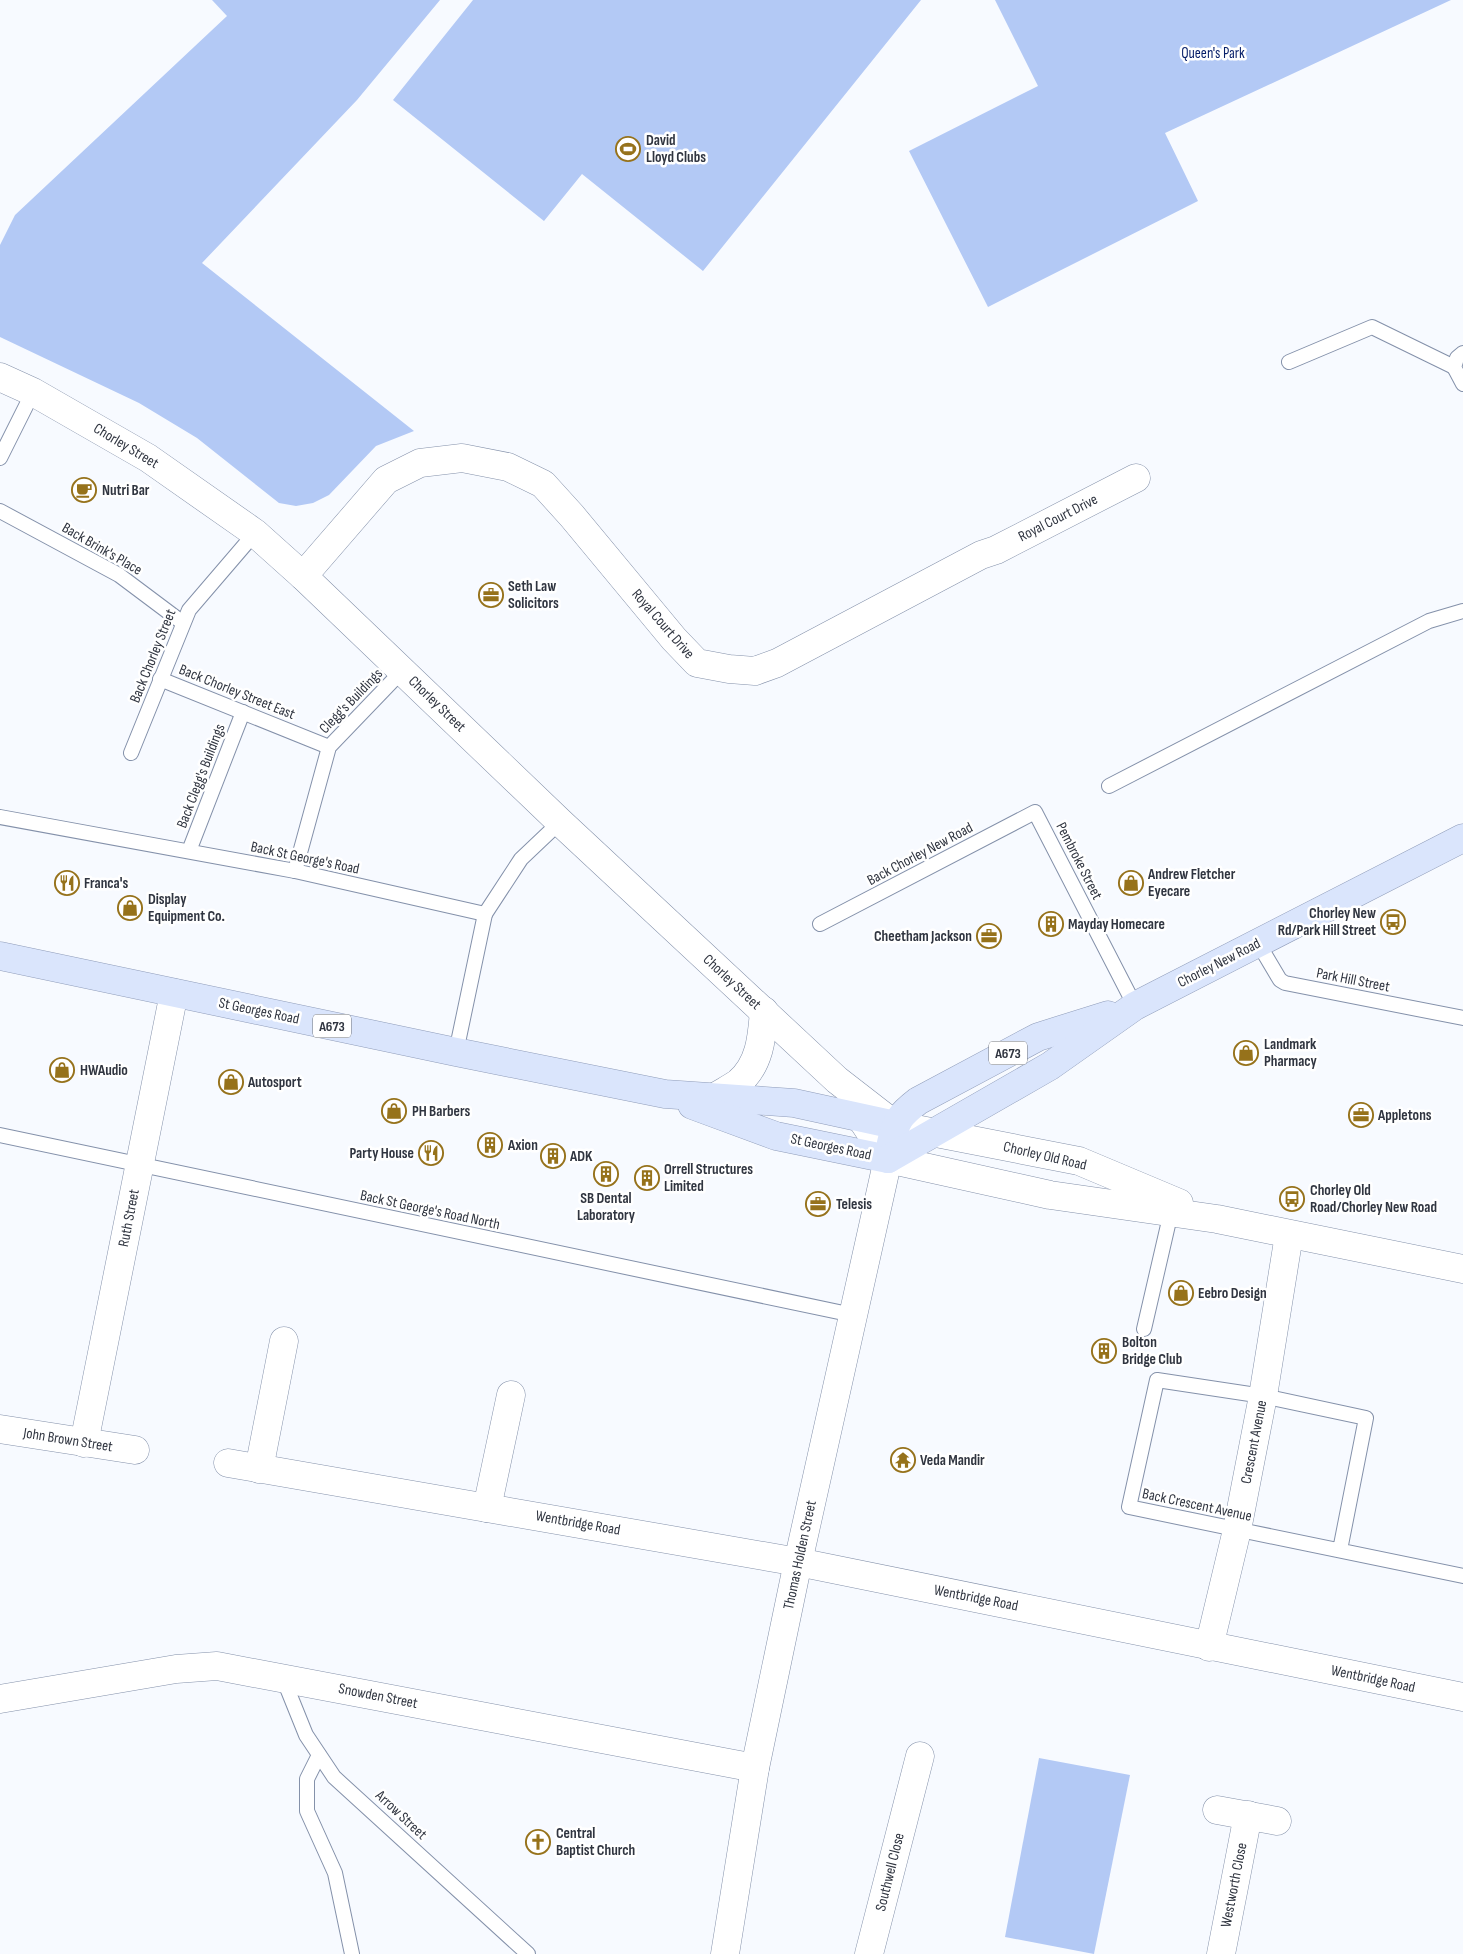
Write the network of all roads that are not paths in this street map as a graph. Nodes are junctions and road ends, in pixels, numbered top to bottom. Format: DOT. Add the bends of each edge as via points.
graph roads {
  1 [pos="1463,353"];
  2 [pos="1289,362"];
  3 [pos="1454,367"];
  4 [pos="0,377"];
  5 [pos="1463,384"];
  6 [pos="34,392"];
  7 [pos="0,458"];
  8 [pos="1136,478"];
  9 [pos="0,511"];
  10 [pos="255,533"];
  11 [pos="303,576"];
  12 [pos="1463,611"];
  13 [pos="183,623"];
  14 [pos="402,671"];
  15 [pos="160,679"];
  16 [pos="243,712"];
  17 [pos="329,747"];
  18 [pos="131,753"];
  19 [pos="1109,786"];
  20 [pos="1035,812"];
  21 [pos="0,817"];
  22 [pos="560,822"];
  23 [pos="1463,838"];
  24 [pos="189,851"];
  25 [pos="295,871"];
  26 [pos="484,914"];
  27 [pos="820,924"];
  28 [pos="1258,943"];
  29 [pos="0,956"];
  30 [pos="174,993"];
  31 [pos="1135,1006"];
  32 [pos="764,1011"];
  33 [pos="1463,1018"];
  34 [pos="456,1052"];
  35 [pos="837,1080"];
  36 [pos="665,1094"];
  37 [pos="715,1097"];
  38 [pos="861,1118"];
  39 [pos="895,1125"];
  40 [pos="935,1132"];
  41 [pos="0,1135"];
  42 [pos="888,1159"];
  43 [pos="139,1165"];
  44 [pos="1171,1212"];
  45 [pos="1217,1219"];
  46 [pos="1289,1235"];
  47 [pos="1463,1269"];
  48 [pos="853,1315"];
  49 [pos="1144,1329"];
  50 [pos="284,1341"];
  51 [pos="511,1395"];
  52 [pos="1264,1396"];
  53 [pos="0,1429"];
  54 [pos="84,1443"];
  55 [pos="135,1450"];
  56 [pos="228,1463"];
  57 [pos="259,1468"];
  58 [pos="487,1508"];
  59 [pos="1237,1530"];
  60 [pos="1340,1550"];
  61 [pos="798,1562"];
  62 [pos="1463,1576"];
  63 [pos="1209,1647"];
  64 [pos="283,1678"];
  65 [pos="1463,1697"];
  66 [pos="0,1699"];
  67 [pos="319,1755"];
  68 [pos="920,1756"];
  69 [pos="755,1768"];
  70 [pos="1217,1810"];
  71 [pos="1248,1815"];
  72 [pos="1277,1821"];
  73 [pos="352,1954"];
  74 [pos="528,1954"];
  75 [pos="725,1954"];
  76 [pos="869,1954"];
  77 [pos="1221,1954"];
  1 -- 3 [label="lane"];
  2 -- 3 [label="lane" via="1372,327"];
  3 -- 5 [label="lane"];
  4 -- 6 [label="street, Chorley Street"];
  6 -- 7 [label="lane"];
  6 -- 10 [label="street, Chorley Street" via="148,458"];
  8 -- 11 [label="street, Royal Court Drive" via="981,555 777,663 755,671 697,663 543,484 508,466 462,458 420,463 386,480"];
  9 -- 13 [label="lane, Back Brink's Place" via="119,575"];
  10 -- 11 [label="street, Chorley Street"];
  10 -- 13 [label="lane, Back Chorley Street" via="189,610"];
  11 -- 14 [label="street, Chorley Street"];
  12 -- 19 [label="lane" via="1429,621"];
  13 -- 15 [label="lane, Back Chorley Street"];
  14 -- 17 [label="lane, Clegg's Buildings"];
  14 -- 22 [label="street, Chorley Street"];
  15 -- 16 [label="lane, Back Chorley Street East"];
  15 -- 18 [label="lane, Back Chorley Street"];
  16 -- 17 [label="lane, Back Chorley Street East"];
  16 -- 24 [label="lane, Back Clegg's Buildings"];
  17 -- 25 [label="lane, Clegg's Buildings"];
  20 -- 27 [label="lane, Back Chorley New Road"];
  20 -- 31 [label="lane, Pembroke Street"];
  21 -- 24 [label="lane, Back St George's Road"];
  22 -- 26 [label="lane" via="521,859"];
  22 -- 32 [label="street, Chorley Street"];
  23 -- 28 [label="main road, Chorley New Road / A673"];
  24 -- 25 [label="lane, Back St George's Road"];
  25 -- 26 [label="lane, Back St George's Road"];
  26 -- 34 [label="lane"];
  28 -- 31 [label="main road, Chorley New Road / A673"];
  28 -- 33 [label="lane, Park Hill Street" via="1285,983"];
  29 -- 30 [label="main road, St Georges Road / A673"];
  30 -- 34 [label="main road, St Georges Road / A673"];
  30 -- 43 [label="street, Ruth Street"];
  31 -- 39 [label="main road, Chorley New Road / A673" via="1038,1037 918,1101 901,1114"];
  31 -- 40 [label="main road, Chorley New Road / A673" via="1050,1066"];
  32 -- 35 [label="street, Chorley Street"];
  32 -- 37 [label="street" via="762,1038 754,1063 739,1082"];
  34 -- 36 [label="main road, St Georges Road / A673"];
  35 -- 38 [label="street, Chorley Street"];
  35 -- 39 [label="street, Chorley Street"];
  36 -- 37 [label="main road, St Georges Road / A673"];
  36 -- 42 [label="main road, St Georges Road / A673" via="776,1136"];
  37 -- 38 [label="main road, St Georges Road / A673" via="794,1103"];
  38 -- 39 [label="main road, St Georges Road / A673"];
  38 -- 42 [label="street, Chorley Street"];
  39 -- 40 [label="street, Chorley Old Road"];
  39 -- 42 [label="main road, St Georges Road / A673"];
  40 -- 42 [label="main road, Chorley New Road / A673"];
  40 -- 45 [label="street, Chorley Old Road" via="1079,1161"];
  41 -- 43 [label="lane, Back St George's Road North"];
  42 -- 44 [label="street, Chorley Old Road" via="1050,1195"];
  42 -- 48 [label="street, Thomas Holden Street"];
  43 -- 48 [label="lane, Back St George's Road North"];
  43 -- 54 [label="street, Ruth Street"];
  44 -- 45 [label="street, Chorley Old Road"];
  44 -- 49 [label="lane"];
  45 -- 46 [label="street, Chorley Old Road"];
  46 -- 47 [label="street, Chorley Old Road"];
  46 -- 52 [label="street, Crescent Avenue"];
  48 -- 61 [label="street, Thomas Holden Street"];
  50 -- 57 [label="street"];
  51 -- 58 [label="street"];
  52 -- 59 [label="street, Crescent Avenue"];
  52 -- 59 [label="lane, Back Crescent Avenue" via="1157,1380 1129,1507"];
  52 -- 60 [label="lane" via="1366,1418"];
  53 -- 54 [label="street, John Brown Street"];
  54 -- 55 [label="street, John Brown Street"];
  56 -- 57 [label="street, Wentbridge Road"];
  57 -- 58 [label="street, Wentbridge Road"];
  58 -- 61 [label="street, Wentbridge Road"];
  59 -- 60 [label="lane, Back Crescent Avenue"];
  59 -- 63 [label="street, Crescent Avenue"];
  60 -- 62 [label="lane, Back Crescent Avenue"];
  61 -- 63 [label="street, Wentbridge Road"];
  61 -- 69 [label="street, Thomas Holden Street"];
  63 -- 65 [label="street, Wentbridge Road"];
  64 -- 66 [label="street, Snowden Street" via="217,1666 176,1669"];
  64 -- 67 [label="lane, Arrow Street" via="306,1735"];
  64 -- 69 [label="street, Snowden Street"];
  67 -- 73 [label="lane" via="307,1779 307,1811 335,1873"];
  67 -- 74 [label="lane, Arrow Street" via="334,1776"];
  68 -- 76 [label="street, Southwell Close" via="921,1791"];
  69 -- 75 [label="street, Thomas Holden Street"];
  70 -- 71 [label="street"];
  71 -- 72 [label="street"];
  71 -- 77 [label="street, Westworth Close"];
}
